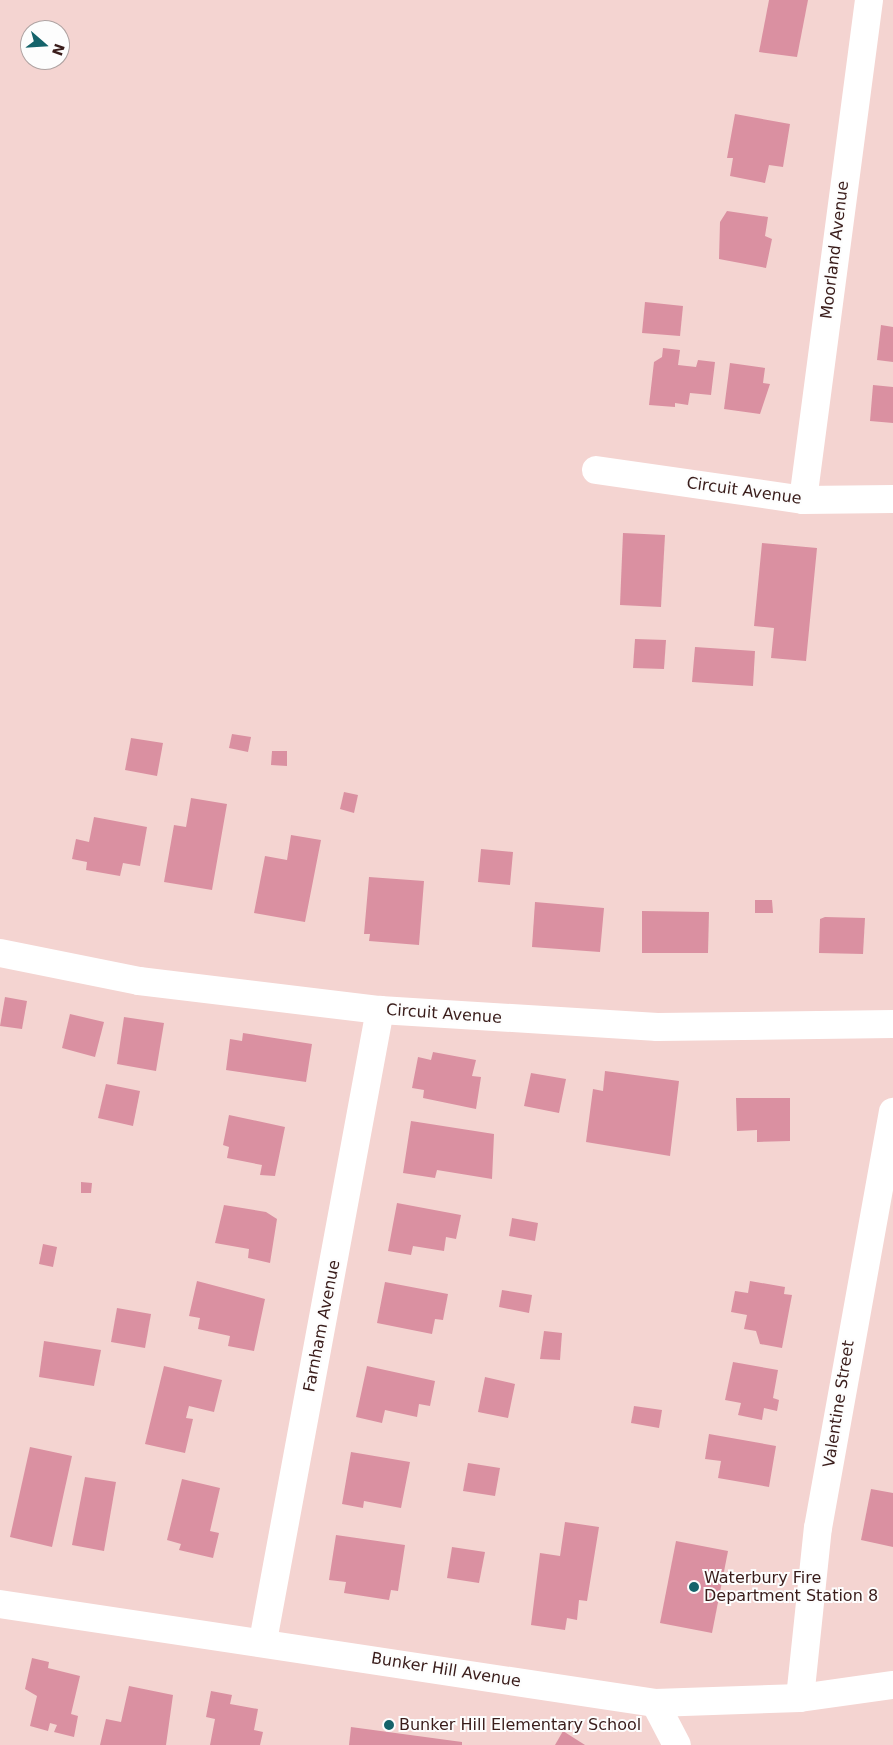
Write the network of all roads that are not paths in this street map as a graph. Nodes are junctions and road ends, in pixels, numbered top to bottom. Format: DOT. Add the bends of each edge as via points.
graph roads {
  1 [pos="868,0"];
  2 [pos="596,470"];
  3 [pos="893,499"];
  4 [pos="803,500"];
  5 [pos="0,953"];
  6 [pos="380,1010"];
  7 [pos="893,1024"];
  8 [pos="893,1112"];
  9 [pos="0,1604"];
  10 [pos="263,1641"];
  11 [pos="893,1685"];
  12 [pos="800,1698"];
  13 [pos="655,1703"];
  14 [pos="677,1745"];
  1 -- 4 [label="street, Moorland Avenue"];
  2 -- 4 [label="street, Circuit Avenue"];
  3 -- 4 [label="street, Circuit Avenue"];
  5 -- 6 [label="street, Circuit Avenue" via="139,981"];
  6 -- 7 [label="street, Circuit Avenue" via="657,1027"];
  6 -- 10 [label="street, Farnham Avenue"];
  8 -- 12 [label="street, Valentine Street" via="818,1528"];
  9 -- 10 [label="street, Bunker Hill Avenue"];
  10 -- 13 [label="street, Bunker Hill Avenue"];
  11 -- 12 [label="street, Bunker Hill Avenue"];
  12 -- 13 [label="street, Bunker Hill Avenue"];
  13 -- 14 [label="street"];
}
